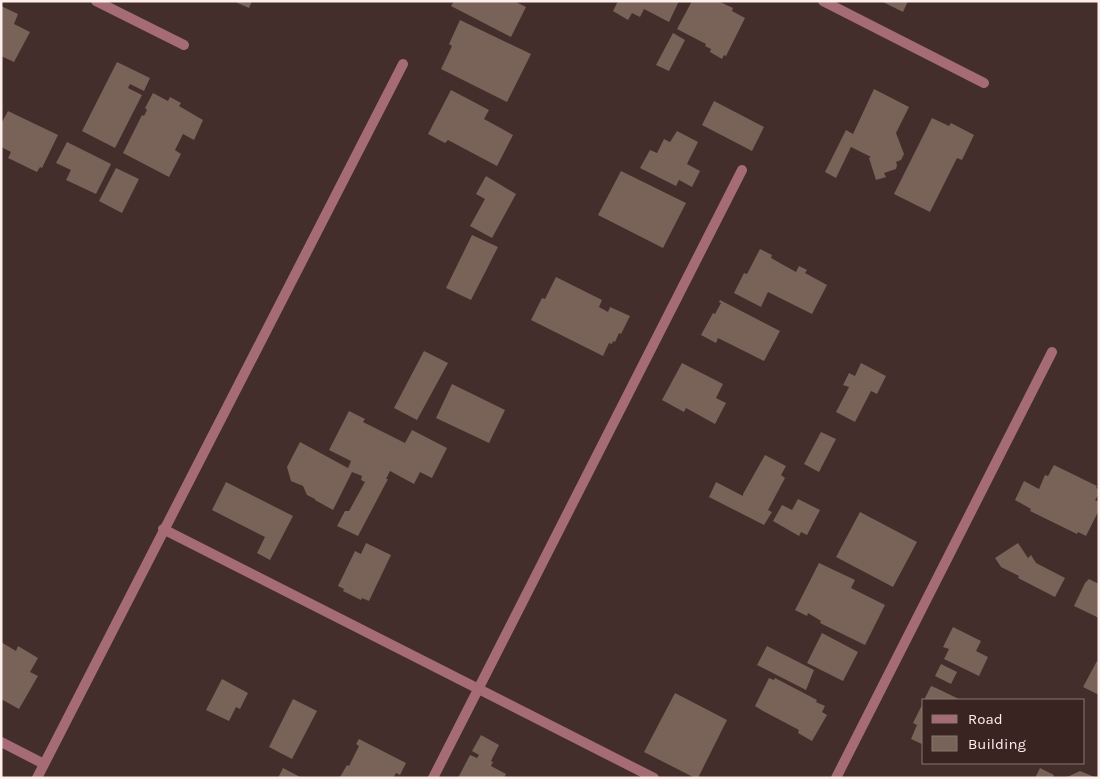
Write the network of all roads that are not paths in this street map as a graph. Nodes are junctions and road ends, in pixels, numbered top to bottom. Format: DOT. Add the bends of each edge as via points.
graph roads {
  1 [pos="96,1"];
  2 [pos="823,1"];
  3 [pos="184,45"];
  4 [pos="403,64"];
  5 [pos="984,83"];
  6 [pos="742,170"];
  7 [pos="1052,352"];
  8 [pos="163,529"];
  9 [pos="478,689"];
  10 [pos="1,742"];
  11 [pos="44,764"];
  12 [pos="37,778"];
  13 [pos="433,778"];
  14 [pos="654,778"];
  15 [pos="836,778"];
  1 -- 3 [label="street"];
  2 -- 5 [label="street"];
  4 -- 8 [label="street"];
  6 -- 9 [label="street"];
  7 -- 15 [label="street"];
  8 -- 9 [label="street"];
  8 -- 11 [label="street"];
  9 -- 13 [label="street"];
  9 -- 14 [label="street"];
  10 -- 11 [label="street"];
  11 -- 12 [label="street"];
}
